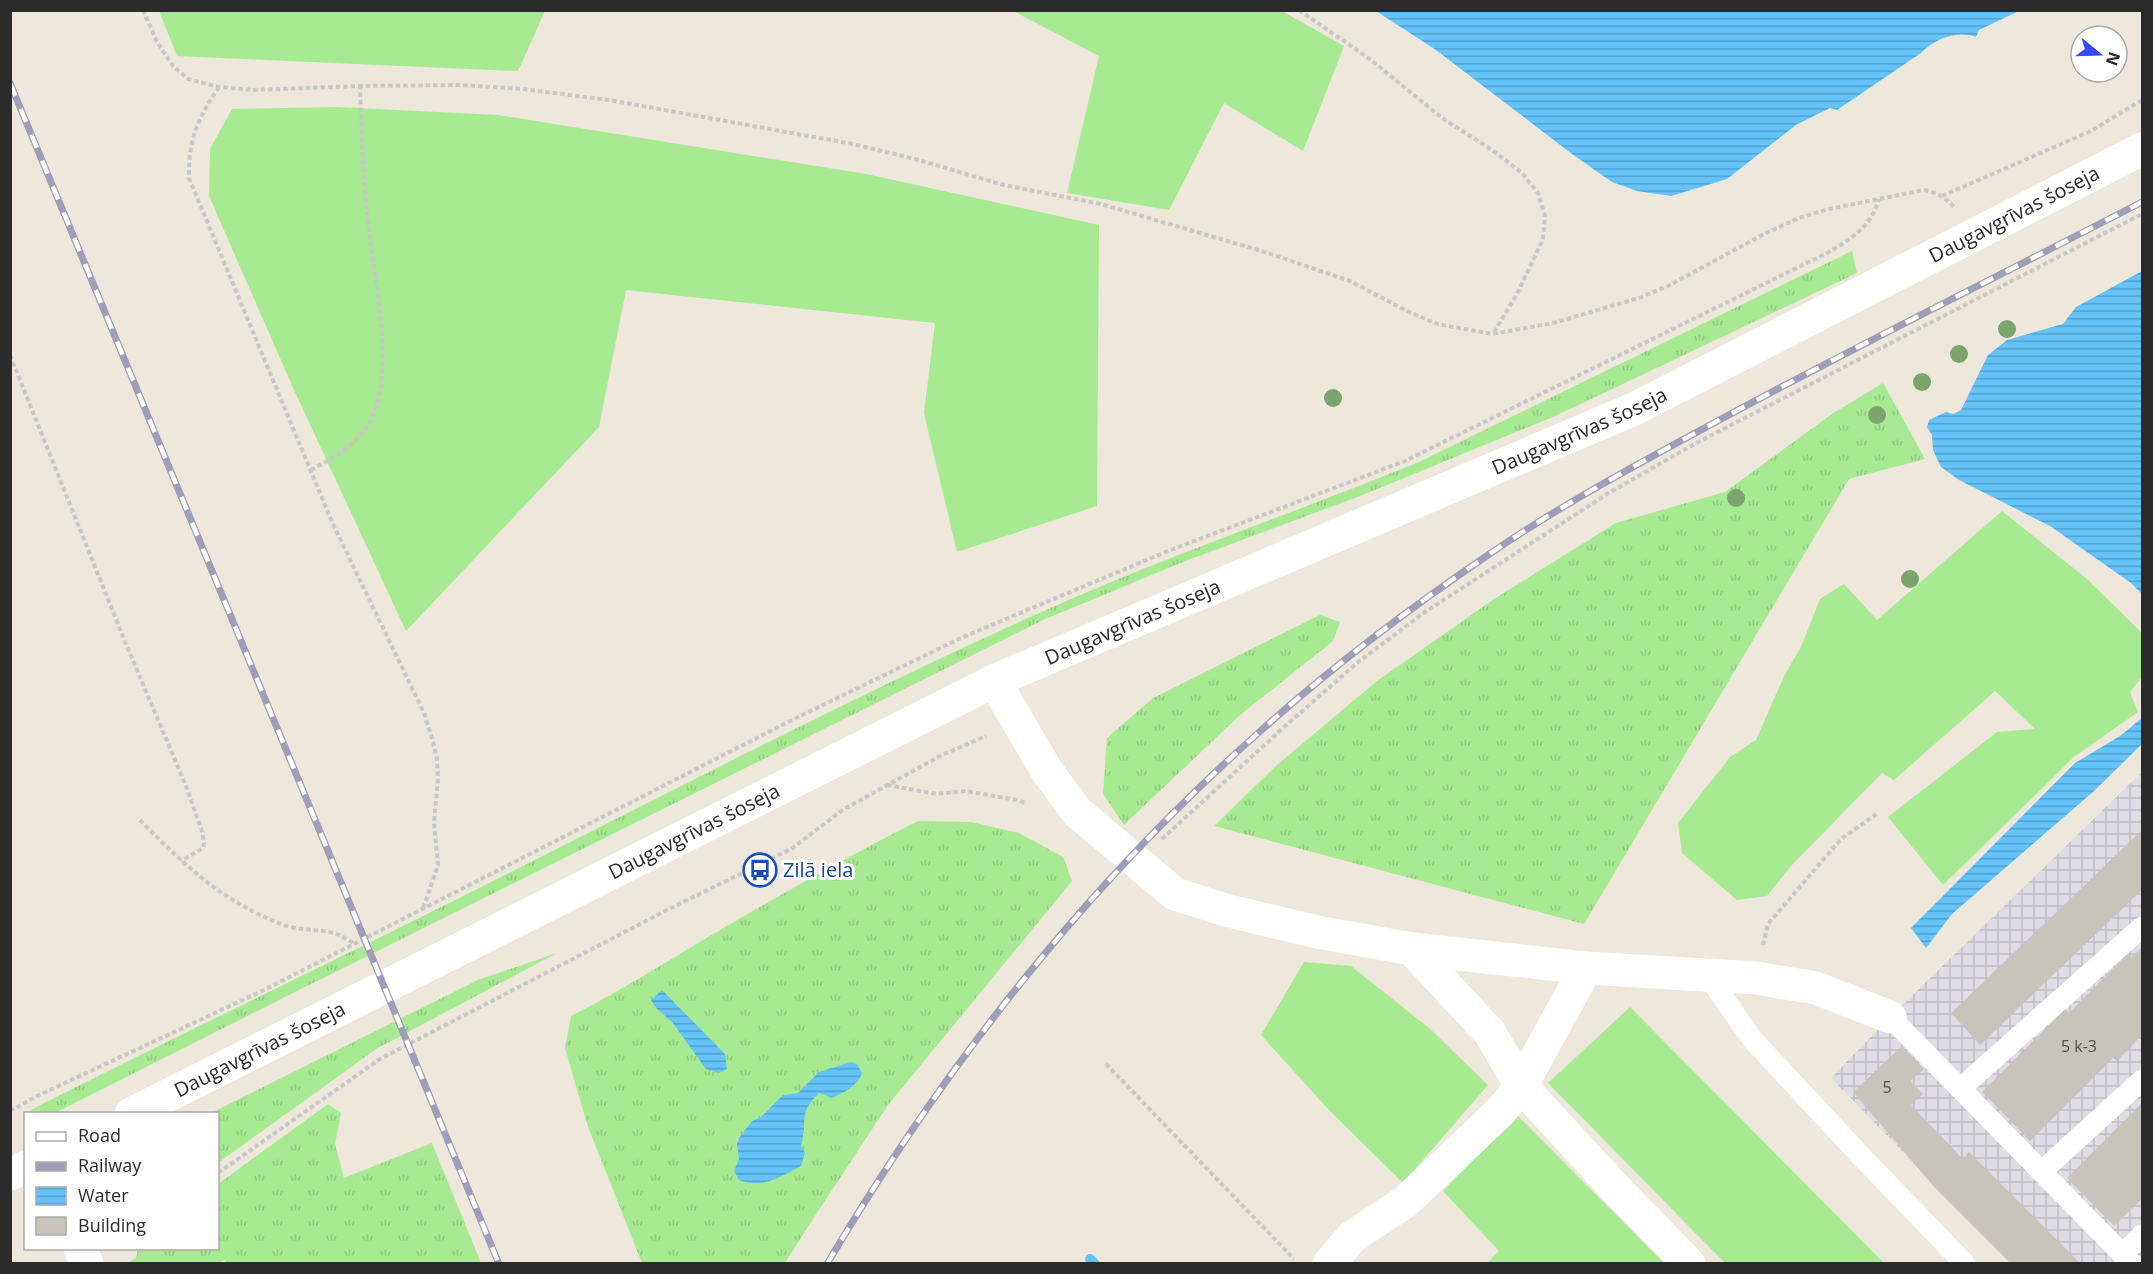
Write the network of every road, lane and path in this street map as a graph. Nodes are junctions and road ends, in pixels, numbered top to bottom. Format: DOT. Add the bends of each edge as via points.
graph roads {
  1 [pos="143,10"];
  2 [pos="1299,10"];
  3 [pos="360,86"];
  4 [pos="219,87"];
  5 [pos="2142,100"];
  6 [pos="2142,149"];
  7 [pos="1941,197"];
  8 [pos="1879,200"];
  9 [pos="2142,214"];
  10 [pos="1972,236"];
  11 [pos="1493,334"];
  12 [pos="10,355"];
  13 [pos="311,470"];
  14 [pos="994,681"];
  15 [pos="1017,722"];
  16 [pos="886,785"];
  17 [pos="1077,812"];
  18 [pos="1878,813"];
  19 [pos="140,820"];
  20 [pos="181,861"];
  21 [pos="1137,863"];
  22 [pos="423,909"];
  23 [pos="2142,927"];
  24 [pos="355,944"];
  25 [pos="1412,949"];
  26 [pos="1586,968"];
  27 [pos="1707,975"];
  28 [pos="1756,978"];
  29 [pos="1890,1017"];
  30 [pos="1106,1064"];
  31 [pos="2142,1080"];
  32 [pos="1521,1086"];
  33 [pos="1961,1088"];
  34 [pos="10,1111"];
  35 [pos="133,1112"];
  36 [pos="24,1168"];
  37 [pos="219,1172"];
  38 [pos="2041,1172"];
  39 [pos="10,1174"];
  40 [pos="2142,1235"];
  41 [pos="2128,1259"];
  42 [pos="1299,1263"];
  43 [pos="1329,1263"];
  44 [pos="1689,1263"];
  45 [pos="1965,1263"];
  1 -- 4 [label="path" via="173,66 188,80"];
  2 -- 11 [label="path" via="1522,173 1538,194 1545,216 1543,239"];
  3 -- 4 [label="path" via="253,90"];
  3 -- 11 [label="path" via="524,89 609,100 853,144 1004,184 1101,204 1265,252 1350,281 1437,324"];
  3 -- 13 [label="path" via="367,213 382,339 379,394 375,411 360,435"];
  4 -- 13 [label="path" via="192,136 189,178"];
  5 -- 7 [label="path" via="2091,132"];
  6 -- 10 [label="main road, Daugavgrīvas šoseja"];
  7 -- 8 [label="path" via="1923,190"];
  7 -- 10 [label="path" via="1949,201"];
  8 -- 11 [label="path" via="1799,218 1639,298 1553,323"];
  8 -- 22 [label="path" via="1864,227 1827,253 1415,456 1168,551 963,637"];
  9 -- 21 [label="path" via="1698,442 1500,562 1357,663"];
  10 -- 14 [label="main road, Daugavgrīvas šoseja" via="1634,409"];
  12 -- 20 [label="path" via="202,831 203,848"];
  13 -- 22 [label="path" via="432,738 438,779 434,822 438,865"];
  14 -- 15 [label="main road"];
  14 -- 35 [label="main road, Daugavgrīvas šoseja"];
  15 -- 16 [label="path"];
  15 -- 17 [label="main road"];
  16 -- 17 [label="path" via="937,794 966,791 1017,800 1052,814"];
  16 -- 37 [label="path" via="844,809 791,849 380,1059"];
  17 -- 21 [label="main road"];
  18 -- 28 [label="path" via="1841,839 1768,924"];
  19 -- 20 [label="path"];
  20 -- 24 [label="path" via="253,913 288,927 335,933"];
  21 -- 25 [label="main road" via="1175,894 1306,929"];
  22 -- 24 [label="path"];
  23 -- 33 [label="lane"];
  24 -- 34 [label="path"];
  25 -- 26 [label="main road"];
  25 -- 32 [label="main road" via="1490,1033"];
  26 -- 27 [label="main road"];
  26 -- 32 [label="main road"];
  27 -- 28 [label="main road"];
  27 -- 45 [label="lane" via="1753,1040"];
  28 -- 29 [label="main road" via="1816,988"];
  29 -- 33 [label="lane"];
  30 -- 42 [label="path"];
  31 -- 38 [label="lane"];
  32 -- 43 [label="main road" via="1501,1111 1405,1202 1352,1237"];
  32 -- 44 [label="main road"];
  33 -- 38 [label="lane"];
  36 -- 39 [label="main road"];
  38 -- 41 [label="lane"];
  40 -- 41 [label="lane"];
}
